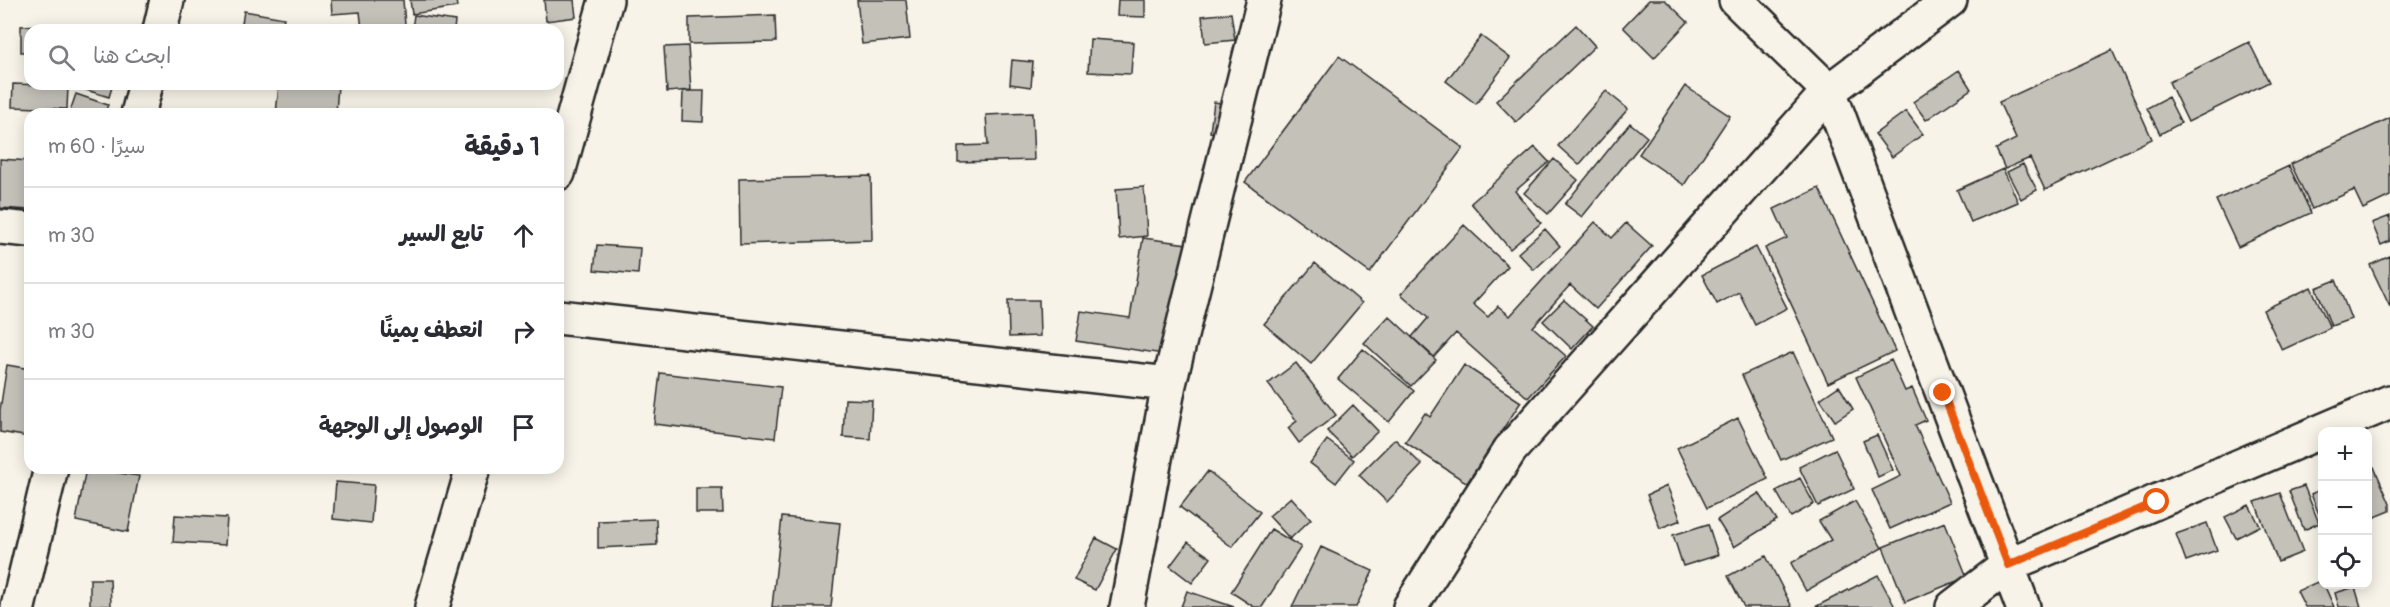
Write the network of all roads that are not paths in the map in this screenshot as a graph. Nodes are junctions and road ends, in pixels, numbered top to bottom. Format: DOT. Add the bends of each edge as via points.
graph roads {
  1 [pos="168,0"];
  2 [pos="606,0"];
  3 [pos="1264,0"];
  4 [pos="1736,0"];
  5 [pos="1950,0"];
  6 [pos="162,24"];
  7 [pos="144,90"];
  8 [pos="1829,91"];
  9 [pos="140,108"];
  10 [pos="564,151"];
  11 [pos="0,227"];
  12 [pos="24,229"];
  13 [pos="564,318"];
  14 [pos="1169,384"];
  15 [pos="2390,402"];
  16 [pos="50,474"];
  17 [pos="471,474"];
  18 [pos="2008,565"];
  19 [pos="18,607"];
  20 [pos="432,607"];
  21 [pos="1127,607"];
  22 [pos="1410,607"];
  23 [pos="1953,607"];
  24 [pos="2023,607"];
  1 -- 6 [label="street"];
  2 -- 10 [label="street"];
  3 -- 14 [label="street"];
  4 -- 8 [label="street"];
  5 -- 8 [label="street"];
  7 -- 9 [label="street"];
  8 -- 18 [label="street"];
  8 -- 22 [label="street" via="1510,450"];
  11 -- 12 [label="street"];
  13 -- 14 [label="street"];
  14 -- 21 [label="street"];
  15 -- 18 [label="street"];
  16 -- 19 [label="street"];
  17 -- 20 [label="street"];
  18 -- 23 [label="street"];
  18 -- 24 [label="street"];
}
